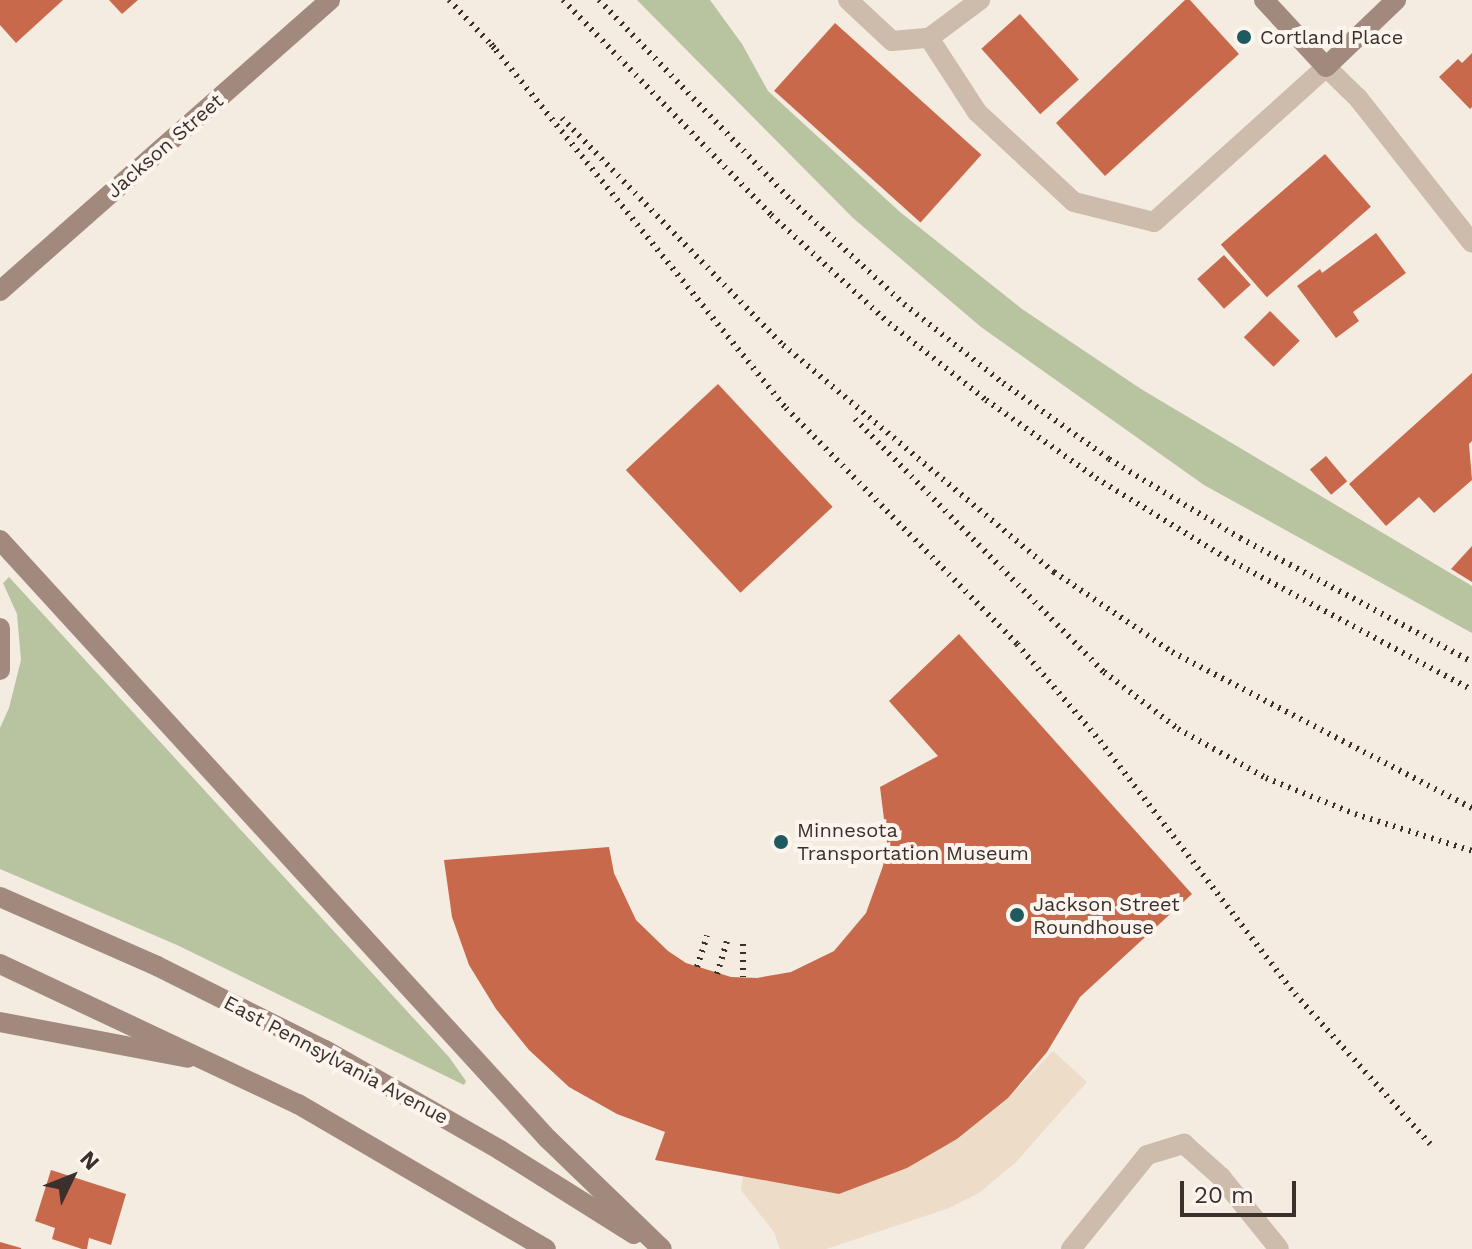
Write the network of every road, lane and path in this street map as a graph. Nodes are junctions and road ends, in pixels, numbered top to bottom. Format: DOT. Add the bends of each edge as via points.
graph roads {
  1 [pos="330,0"];
  2 [pos="848,0"];
  3 [pos="980,0"];
  4 [pos="1264,0"];
  5 [pos="1396,0"];
  6 [pos="929,38"];
  7 [pos="1326,67"];
  8 [pos="1472,243"];
  9 [pos="0,291"];
  10 [pos="0,540"];
  11 [pos="0,628"];
  12 [pos="0,670"];
  13 [pos="0,897"];
  14 [pos="0,964"];
  15 [pos="0,1022"];
  16 [pos="216,1064"];
  17 [pos="546,1249"];
  18 [pos="660,1249"];
  19 [pos="1071,1249"];
  20 [pos="1279,1249"];
  1 -- 9 [label="main road, Jackson Street"];
  2 -- 6 [label="street" via="892,41"];
  3 -- 6 [label="street"];
  4 -- 7 [label="main road"];
  5 -- 7 [label="main road"];
  6 -- 7 [label="street" via="977,112 1074,202 1154,222"];
  7 -- 8 [label="street" via="1358,98"];
  10 -- 18 [label="main road" via="548,1139"];
  11 -- 12 [label="main road"];
  13 -- 18 [label="main road, East Pennsylvania Avenue" via="157,966 325,1050"];
  14 -- 16 [label="main road"];
  15 -- 16 [label="main road"];
  16 -- 17 [label="main road" via="298,1104"];
  19 -- 20 [label="street" via="1147,1155 1184,1144 1221,1177"];
}
